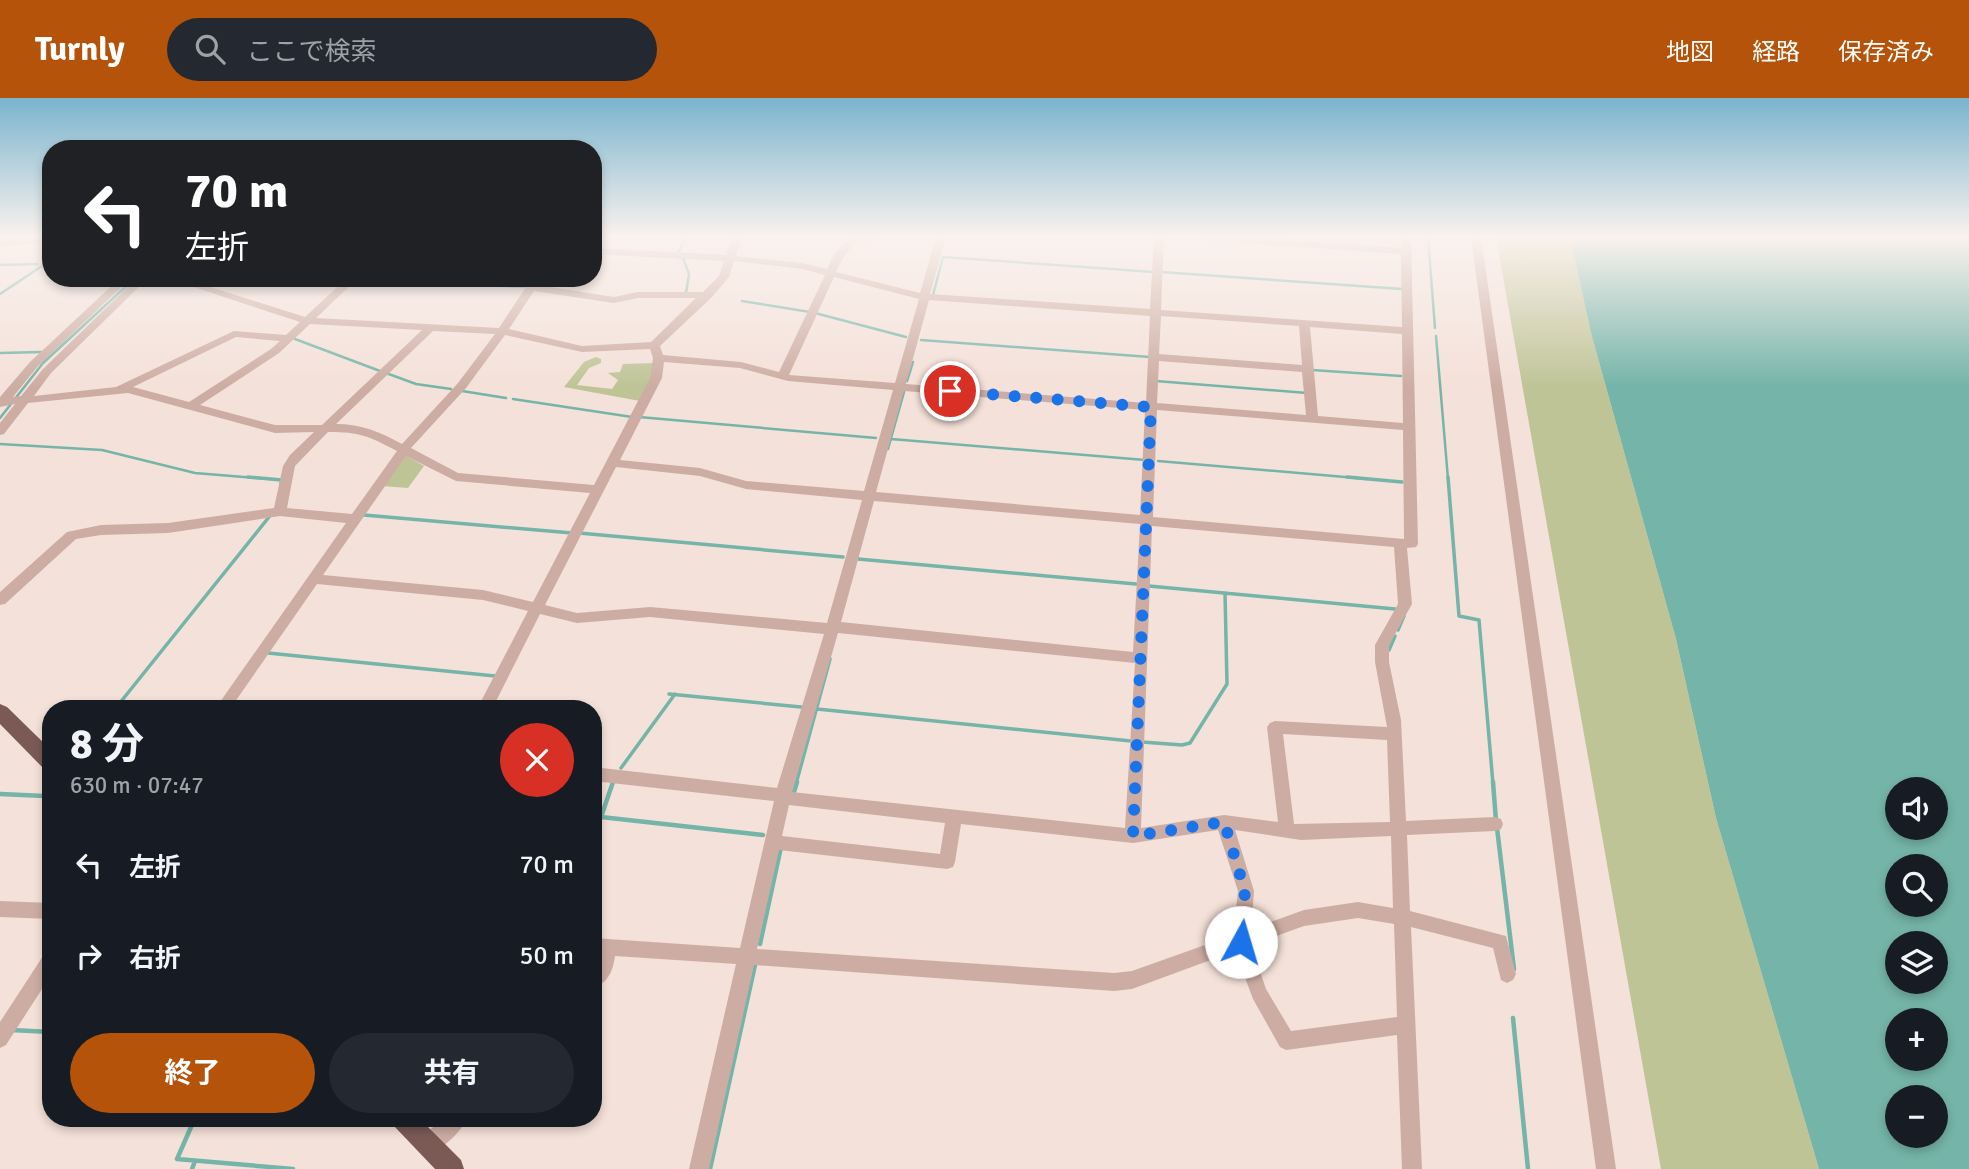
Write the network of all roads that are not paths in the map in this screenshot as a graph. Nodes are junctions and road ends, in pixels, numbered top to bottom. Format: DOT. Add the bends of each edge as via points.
graph roads {
  1 [pos="116,287"];
  2 [pos="134,287"];
  3 [pos="200,287"];
  4 [pos="344,287"];
  5 [pos="531,287"];
  6 [pos="553,287"];
  7 [pos="715,287"];
  8 [pos="824,287"];
  9 [pos="886,287"];
  10 [pos="927,287"];
  11 [pos="1157,287"];
  12 [pos="1407,287"];
  13 [pos="1483,287"];
  14 [pos="708,295"];
  15 [pos="925,296"];
  16 [pos="1156,313"];
  17 [pos="308,321"];
  18 [pos="1304,324"];
  19 [pos="431,327"];
  20 [pos="503,331"];
  21 [pos="1408,331"];
  22 [pos="289,338"];
  23 [pos="653,345"];
  24 [pos="1154,357"];
  25 [pos="659,358"];
  26 [pos="1307,369"];
  27 [pos="782,376"];
  28 [pos="899,387"];
  29 [pos="121,388"];
  30 [pos="24,400"];
  31 [pos="3,402"];
  32 [pos="191,406"];
  33 [pos="1151,407"];
  34 [pos="1312,419"];
  35 [pos="1409,427"];
  36 [pos="324,429"];
  37 [pos="0,431"];
  38 [pos="403,451"];
  39 [pos="612,463"];
  40 [pos="598,490"];
  41 [pos="869,495"];
  42 [pos="280,512"];
  43 [pos="355,519"];
  44 [pos="1147,519"];
  45 [pos="1399,542"];
  46 [pos="313,579"];
  47 [pos="0,600"];
  48 [pos="536,609"];
  49 [pos="833,628"];
  50 [pos="1140,658"];
  51 [pos="228,700"];
  52 [pos="489,700"];
  53 [pos="0,712"];
  54 [pos="1394,734"];
  55 [pos="42,754"];
  56 [pos="602,775"];
  57 [pos="783,797"];
  58 [pos="954,817"];
  59 [pos="1224,822"];
  60 [pos="1494,824"];
  61 [pos="1401,828"];
  62 [pos="1287,830"];
  63 [pos="1133,836"];
  64 [pos="772,842"];
  65 [pos="0,908"];
  66 [pos="42,910"];
  67 [pos="1402,917"];
  68 [pos="1241,942"];
  69 [pos="602,946"];
  70 [pos="602,954"];
  71 [pos="747,955"];
  72 [pos="602,971"];
  73 [pos="42,973"];
  74 [pos="1507,974"];
  75 [pos="1406,1025"];
  76 [pos="0,1039"];
  77 [pos="411,1127"];
  78 [pos="448,1127"];
  79 [pos="428,1144"];
  80 [pos="452,1169"];
  81 [pos="699,1169"];
  82 [pos="1412,1169"];
  83 [pos="1606,1169"];
  1 -- 31 [label="street" via="34,364"];
  2 -- 30 [label="street" via="54,363"];
  3 -- 17 [label="street"];
  4 -- 17 [label="street"];
  5 -- 20 [label="street"];
  6 -- 14 [label="street" via="614,300 638,295"];
  7 -- 14 [label="street"];
  8 -- 27 [label="street"];
  9 -- 15 [label="street"];
  10 -- 15 [label="street"];
  11 -- 16 [label="street"];
  12 -- 21 [label="street"];
  13 -- 83 [label="street"];
  14 -- 23 [label="street"];
  15 -- 16 [label="street"];
  15 -- 28 [label="street"];
  16 -- 18 [label="street"];
  16 -- 24 [label="street"];
  17 -- 19 [label="street"];
  17 -- 22 [label="street"];
  18 -- 21 [label="street"];
  18 -- 26 [label="street"];
  19 -- 20 [label="street"];
  19 -- 36 [label="street"];
  20 -- 23 [label="street" via="582,349"];
  20 -- 38 [label="street" via="440,415"];
  21 -- 35 [label="street"];
  22 -- 29 [label="street" via="234,334"];
  22 -- 32 [label="street"];
  23 -- 25 [label="street"];
  24 -- 26 [label="street"];
  24 -- 33 [label="street"];
  25 -- 27 [label="street" via="741,365"];
  25 -- 39 [label="street" via="656,378"];
  26 -- 34 [label="street"];
  27 -- 28 [label="street"];
  28 -- 33 [label="street"];
  28 -- 41 [label="street"];
  29 -- 30 [label="street"];
  29 -- 32 [label="street"];
  30 -- 31 [label="street"];
  30 -- 37 [label="street"];
  32 -- 36 [label="street" via="275,429"];
  33 -- 34 [label="street"];
  33 -- 44 [label="street"];
  34 -- 35 [label="street"];
  35 -- 45 [label="street" via="1411,544"];
  36 -- 38 [label="street" via="370,432"];
  36 -- 42 [label="street" via="292,461"];
  38 -- 40 [label="street" via="456,477"];
  38 -- 43 [label="street"];
  39 -- 40 [label="street"];
  39 -- 41 [label="street" via="700,472 746,485"];
  40 -- 48 [label="street"];
  41 -- 44 [label="street"];
  41 -- 49 [label="street"];
  42 -- 43 [label="street"];
  42 -- 47 [label="street" via="168,528 72,535"];
  43 -- 46 [label="street"];
  44 -- 45 [label="street"];
  44 -- 50 [label="street"];
  45 -- 54 [label="street" via="1405,604 1382,645 1381,662 1392,703"];
  46 -- 48 [label="street" via="483,595"];
  46 -- 51 [label="street"];
  48 -- 49 [label="street" via="577,618 650,612"];
  48 -- 52 [label="street"];
  49 -- 50 [label="street"];
  49 -- 57 [label="street"];
  50 -- 63 [label="street"];
  53 -- 55 [label="main road"];
  54 -- 61 [label="street"];
  54 -- 62 [label="street" via="1275,727"];
  56 -- 57 [label="street"];
  57 -- 58 [label="street"];
  57 -- 64 [label="street"];
  58 -- 63 [label="street"];
  58 -- 64 [label="street" via="947,862"];
  59 -- 62 [label="street"];
  59 -- 63 [label="street"];
  59 -- 68 [label="street" via="1245,891"];
  60 -- 61 [label="street"];
  61 -- 62 [label="street"];
  61 -- 67 [label="street"];
  64 -- 71 [label="street"];
  65 -- 66 [label="street"];
  67 -- 68 [label="street" via="1357,910 1333,913 1304,918"];
  67 -- 74 [label="street" via="1500,942"];
  67 -- 75 [label="street"];
  68 -- 71 [label="street" via="1114,982"];
  68 -- 75 [label="street" via="1259,993 1286,1041"];
  69 -- 71 [label="street"];
  70 -- 72 [label="street"];
  71 -- 81 [label="street"];
  73 -- 76 [label="street"];
  75 -- 82 [label="street"];
  77 -- 79 [label="main road"];
  78 -- 79 [label="street"];
  79 -- 80 [label="main road"];
}
